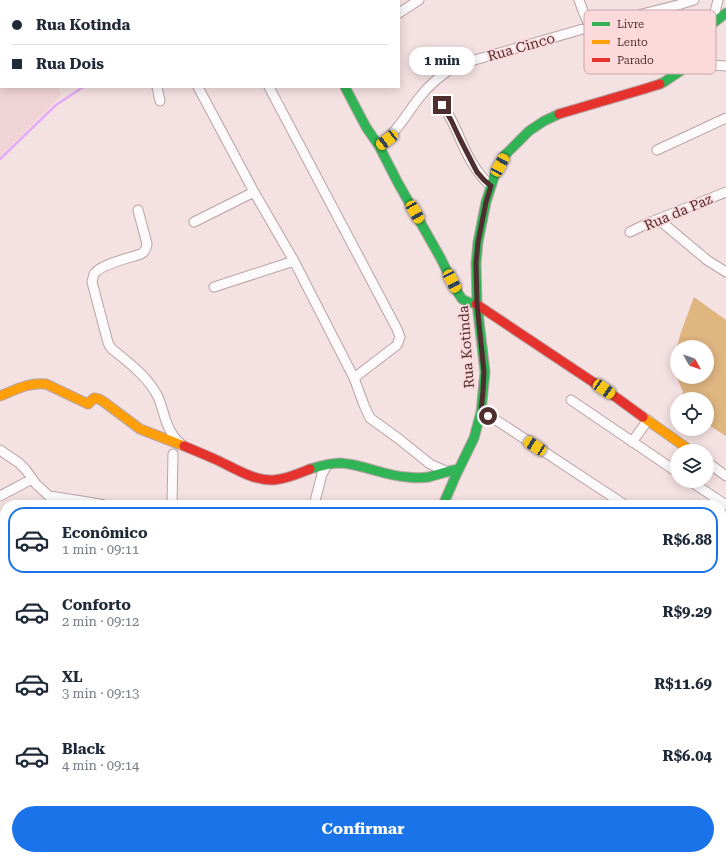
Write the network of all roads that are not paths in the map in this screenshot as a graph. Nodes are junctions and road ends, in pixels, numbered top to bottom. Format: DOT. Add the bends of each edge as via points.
graph roads {
  1 [pos="419,0"];
  2 [pos="579,0"];
  3 [pos="694,0"];
  4 [pos="718,0"];
  5 [pos="658,10"];
  6 [pos="716,10"];
  7 [pos="400,12"];
  8 [pos="584,13"];
  9 [pos="726,13"];
  10 [pos="716,21"];
  11 [pos="584,29"];
  12 [pos="716,65"];
  13 [pos="726,66"];
  14 [pos="676,74"];
  15 [pos="157,88"];
  16 [pos="199,88"];
  17 [pos="270,88"];
  18 [pos="346,88"];
  19 [pos="160,101"];
  20 [pos="440,102"];
  21 [pos="726,118"];
  22 [pos="380,146"];
  23 [pos="657,150"];
  24 [pos="491,186"];
  25 [pos="254,192"];
  26 [pos="726,192"];
  27 [pos="138,210"];
  28 [pos="658,219"];
  29 [pos="194,222"];
  30 [pos="630,232"];
  31 [pos="294,261"];
  32 [pos="722,264"];
  33 [pos="726,272"];
  34 [pos="214,287"];
  35 [pos="477,304"];
  36 [pos="354,378"];
  37 [pos="0,396"];
  38 [pos="571,400"];
  39 [pos="481,412"];
  40 [pos="648,420"];
  41 [pos="632,442"];
  42 [pos="681,444"];
  43 [pos="182,446"];
  44 [pos="0,450"];
  45 [pos="173,454"];
  46 [pos="326,465"];
  47 [pos="670,467"];
  48 [pos="714,467"];
  49 [pos="459,469"];
  50 [pos="446,471"];
  51 [pos="726,476"];
  52 [pos="32,479"];
  53 [pos="700,488"];
  54 [pos="0,496"];
  55 [pos="75,500"];
  56 [pos="172,500"];
  57 [pos="315,500"];
  58 [pos="445,500"];
  59 [pos="617,500"];
  60 [pos="717,500"];
  1 -- 7 [label="street"];
  2 -- 8 [label="street"];
  3 -- 5 [label="street, Rua Cinco"];
  4 -- 6 [label="street"];
  9 -- 10 [label="street"];
  11 -- 22 [label="street, Rua Cinco" via="457,65 431,85 395,132"];
  12 -- 13 [label="street"];
  14 -- 24 [label="street, Rua Kotinda" via="664,82 555,115 544,121 529,131 504,156"];
  15 -- 19 [label="street"];
  16 -- 25 [label="street"];
  17 -- 36 [label="street" via="400,337 397,345"];
  18 -- 22 [label="street" via="366,127"];
  20 -- 24 [label="street" via="477,172"];
  21 -- 23 [label="street"];
  22 -- 35 [label="street" via="458,293 462,299"];
  24 -- 35 [label="street, Rua Kotinda" via="478,242"];
  25 -- 29 [label="street"];
  25 -- 31 [label="street"];
  26 -- 28 [label="street, Rua da Paz"];
  27 -- 43 [label="street" via="146,249 144,252 102,267 93,275 92,282 109,345 150,383 172,435"];
  28 -- 30 [label="street, Rua da Paz"];
  28 -- 32 [label="street" via="707,260"];
  31 -- 34 [label="street"];
  31 -- 36 [label="street"];
  32 -- 33 [label="street"];
  35 -- 39 [label="street, Rua Kotinda" via="484,372"];
  35 -- 40 [label="street"];
  36 -- 50 [label="street" via="370,418 430,464"];
  37 -- 43 [label="street" via="28,385 46,384 88,404 95,398 101,400 140,429"];
  38 -- 41 [label="street"];
  39 -- 49 [label="street, Rua Kotinda" via="474,438"];
  39 -- 59 [label="street"];
  40 -- 41 [label="street"];
  40 -- 42 [label="street"];
  41 -- 47 [label="street"];
  43 -- 46 [label="street" via="257,479 280,479"];
  44 -- 52 [label="street" via="19,463"];
  45 -- 56 [label="street"];
  46 -- 50 [label="street" via="348,464 413,478"];
  46 -- 57 [label="street"];
  48 -- 51 [label="street"];
  49 -- 50 [label="street"];
  49 -- 58 [label="street, Rua Kotinda"];
  52 -- 54 [label="street"];
  52 -- 55 [label="street" via="49,496"];
  53 -- 60 [label="street"];
}
